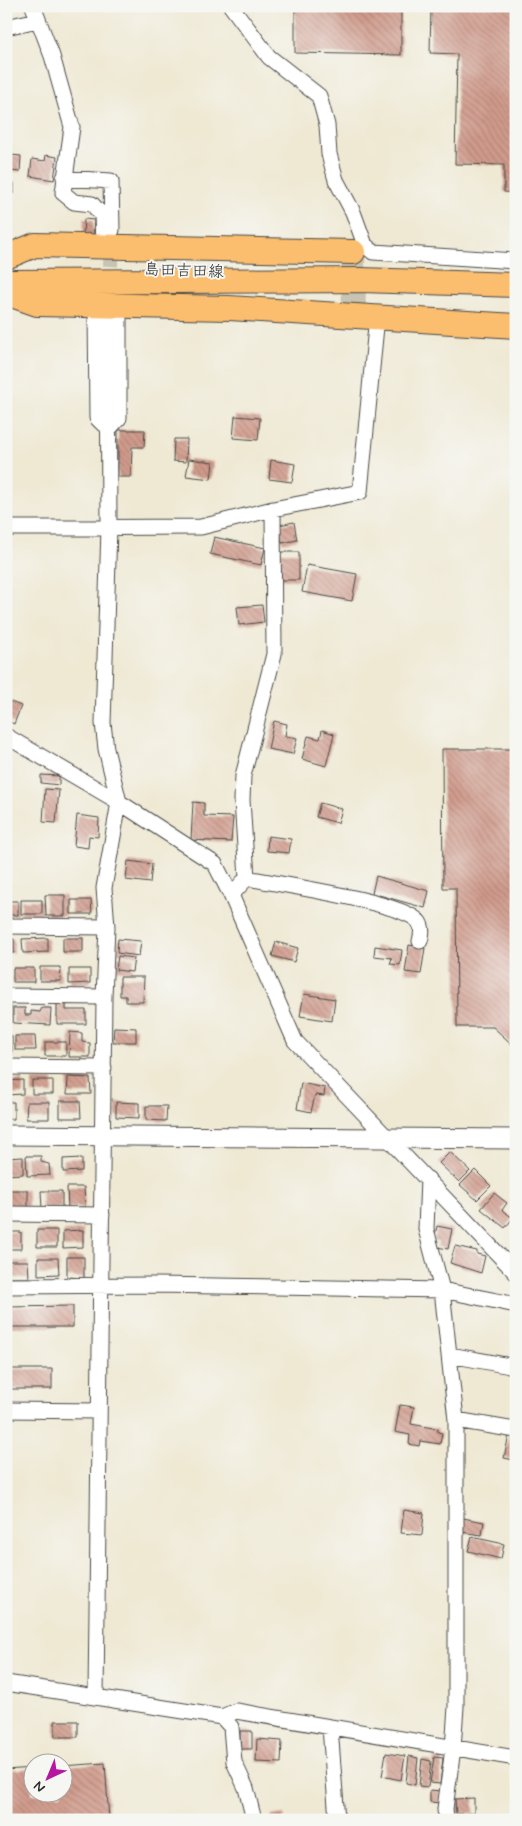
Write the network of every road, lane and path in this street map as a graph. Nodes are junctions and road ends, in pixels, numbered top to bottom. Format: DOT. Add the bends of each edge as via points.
graph roads {
  1 [pos="231,6"];
  2 [pos="35,13"];
  3 [pos="6,27"];
  4 [pos="64,178"];
  5 [pos="107,242"];
  6 [pos="353,252"];
  7 [pos="6,258"];
  8 [pos="516,262"];
  9 [pos="6,271"];
  10 [pos="361,280"];
  11 [pos="6,282"];
  12 [pos="516,285"];
  13 [pos="6,293"];
  14 [pos="108,309"];
  15 [pos="377,316"];
  16 [pos="516,326"];
  17 [pos="108,430"];
  18 [pos="273,509"];
  19 [pos="6,528"];
  20 [pos="109,528"];
  21 [pos="6,736"];
  22 [pos="119,802"];
  23 [pos="247,878"];
  24 [pos="231,895"];
  25 [pos="6,926"];
  26 [pos="106,927"];
  27 [pos="420,941"];
  28 [pos="6,996"];
  29 [pos="104,997"];
  30 [pos="6,1066"];
  31 [pos="104,1068"];
  32 [pos="6,1135"];
  33 [pos="104,1136"];
  34 [pos="387,1137"];
  35 [pos="516,1139"];
  36 [pos="428,1179"];
  37 [pos="6,1214"];
  38 [pos="102,1215"];
  39 [pos="516,1273"];
  40 [pos="6,1286"];
  41 [pos="100,1286"];
  42 [pos="442,1290"];
  43 [pos="516,1305"];
  44 [pos="450,1354"];
  45 [pos="516,1367"];
  46 [pos="6,1410"];
  47 [pos="98,1411"];
  48 [pos="456,1420"];
  49 [pos="516,1430"];
  50 [pos="6,1682"];
  51 [pos="96,1697"];
  52 [pos="222,1717"];
  53 [pos="330,1727"];
  54 [pos="453,1748"];
  55 [pos="516,1758"];
  56 [pos="254,1820"];
  57 [pos="337,1820"];
  58 [pos="446,1820"];
  1 -- 8 [label="street" via="269,57 319,96 336,180 365,245 373,252"];
  2 -- 3 [label="street"];
  2 -- 4 [label="street" via="52,56 72,127"];
  4 -- 5 [label="street" via="63,193 74,202 92,204 102,215"];
  4 -- 5 [label="street" via="111,181"];
  5 -- 6 [label="main road"];
  5 -- 7 [label="main road" via="35,246"];
  9 -- 10 [label="main road, 島田吉田線" via="179,269"];
  10 -- 11 [label="main road, 島田吉田線"];
  10 -- 12 [label="main road, 島田吉田線"];
  13 -- 14 [label="main road" via="37,304"];
  14 -- 15 [label="main road" via="229,308"];
  14 -- 17 [label="street" via="119,418"];
  14 -- 17 [label="street" via="97,418"];
  15 -- 16 [label="main road"];
  15 -- 18 [label="street" via="360,492"];
  17 -- 20 [label="street"];
  18 -- 20 [label="street" via="201,528"];
  18 -- 23 [label="street" via="274,654 243,776"];
  19 -- 20 [label="street"];
  20 -- 22 [label="street" via="103,722 106,750"];
  21 -- 22 [label="street"];
  22 -- 24 [label="street" via="215,864"];
  22 -- 26 [label="street" via="104,888"];
  23 -- 24 [label="street"];
  23 -- 27 [label="street" via="372,902 405,913 418,921 422,931"];
  24 -- 34 [label="street" via="295,1041"];
  25 -- 26 [label="street"];
  26 -- 29 [label="street"];
  28 -- 29 [label="street"];
  29 -- 31 [label="street"];
  30 -- 31 [label="street"];
  31 -- 33 [label="street"];
  32 -- 33 [label="street"];
  33 -- 34 [label="street"];
  33 -- 38 [label="street"];
  34 -- 35 [label="street"];
  34 -- 36 [label="street"];
  36 -- 39 [label="street"];
  36 -- 42 [label="street" via="426,1229"];
  37 -- 38 [label="street"];
  38 -- 41 [label="street"];
  40 -- 41 [label="street"];
  41 -- 42 [label="street"];
  41 -- 47 [label="street"];
  42 -- 43 [label="street"];
  42 -- 44 [label="street"];
  44 -- 45 [label="street"];
  44 -- 48 [label="street"];
  46 -- 47 [label="street"];
  47 -- 51 [label="street"];
  48 -- 49 [label="street"];
  48 -- 54 [label="street" via="456,1707"];
  50 -- 51 [label="street"];
  51 -- 52 [label="street"];
  52 -- 53 [label="street" via="236,1710"];
  52 -- 56 [label="street" via="231,1727 234,1762 246,1788"];
  53 -- 54 [label="street"];
  53 -- 57 [label="street"];
  54 -- 55 [label="street"];
  54 -- 58 [label="street"];
}
